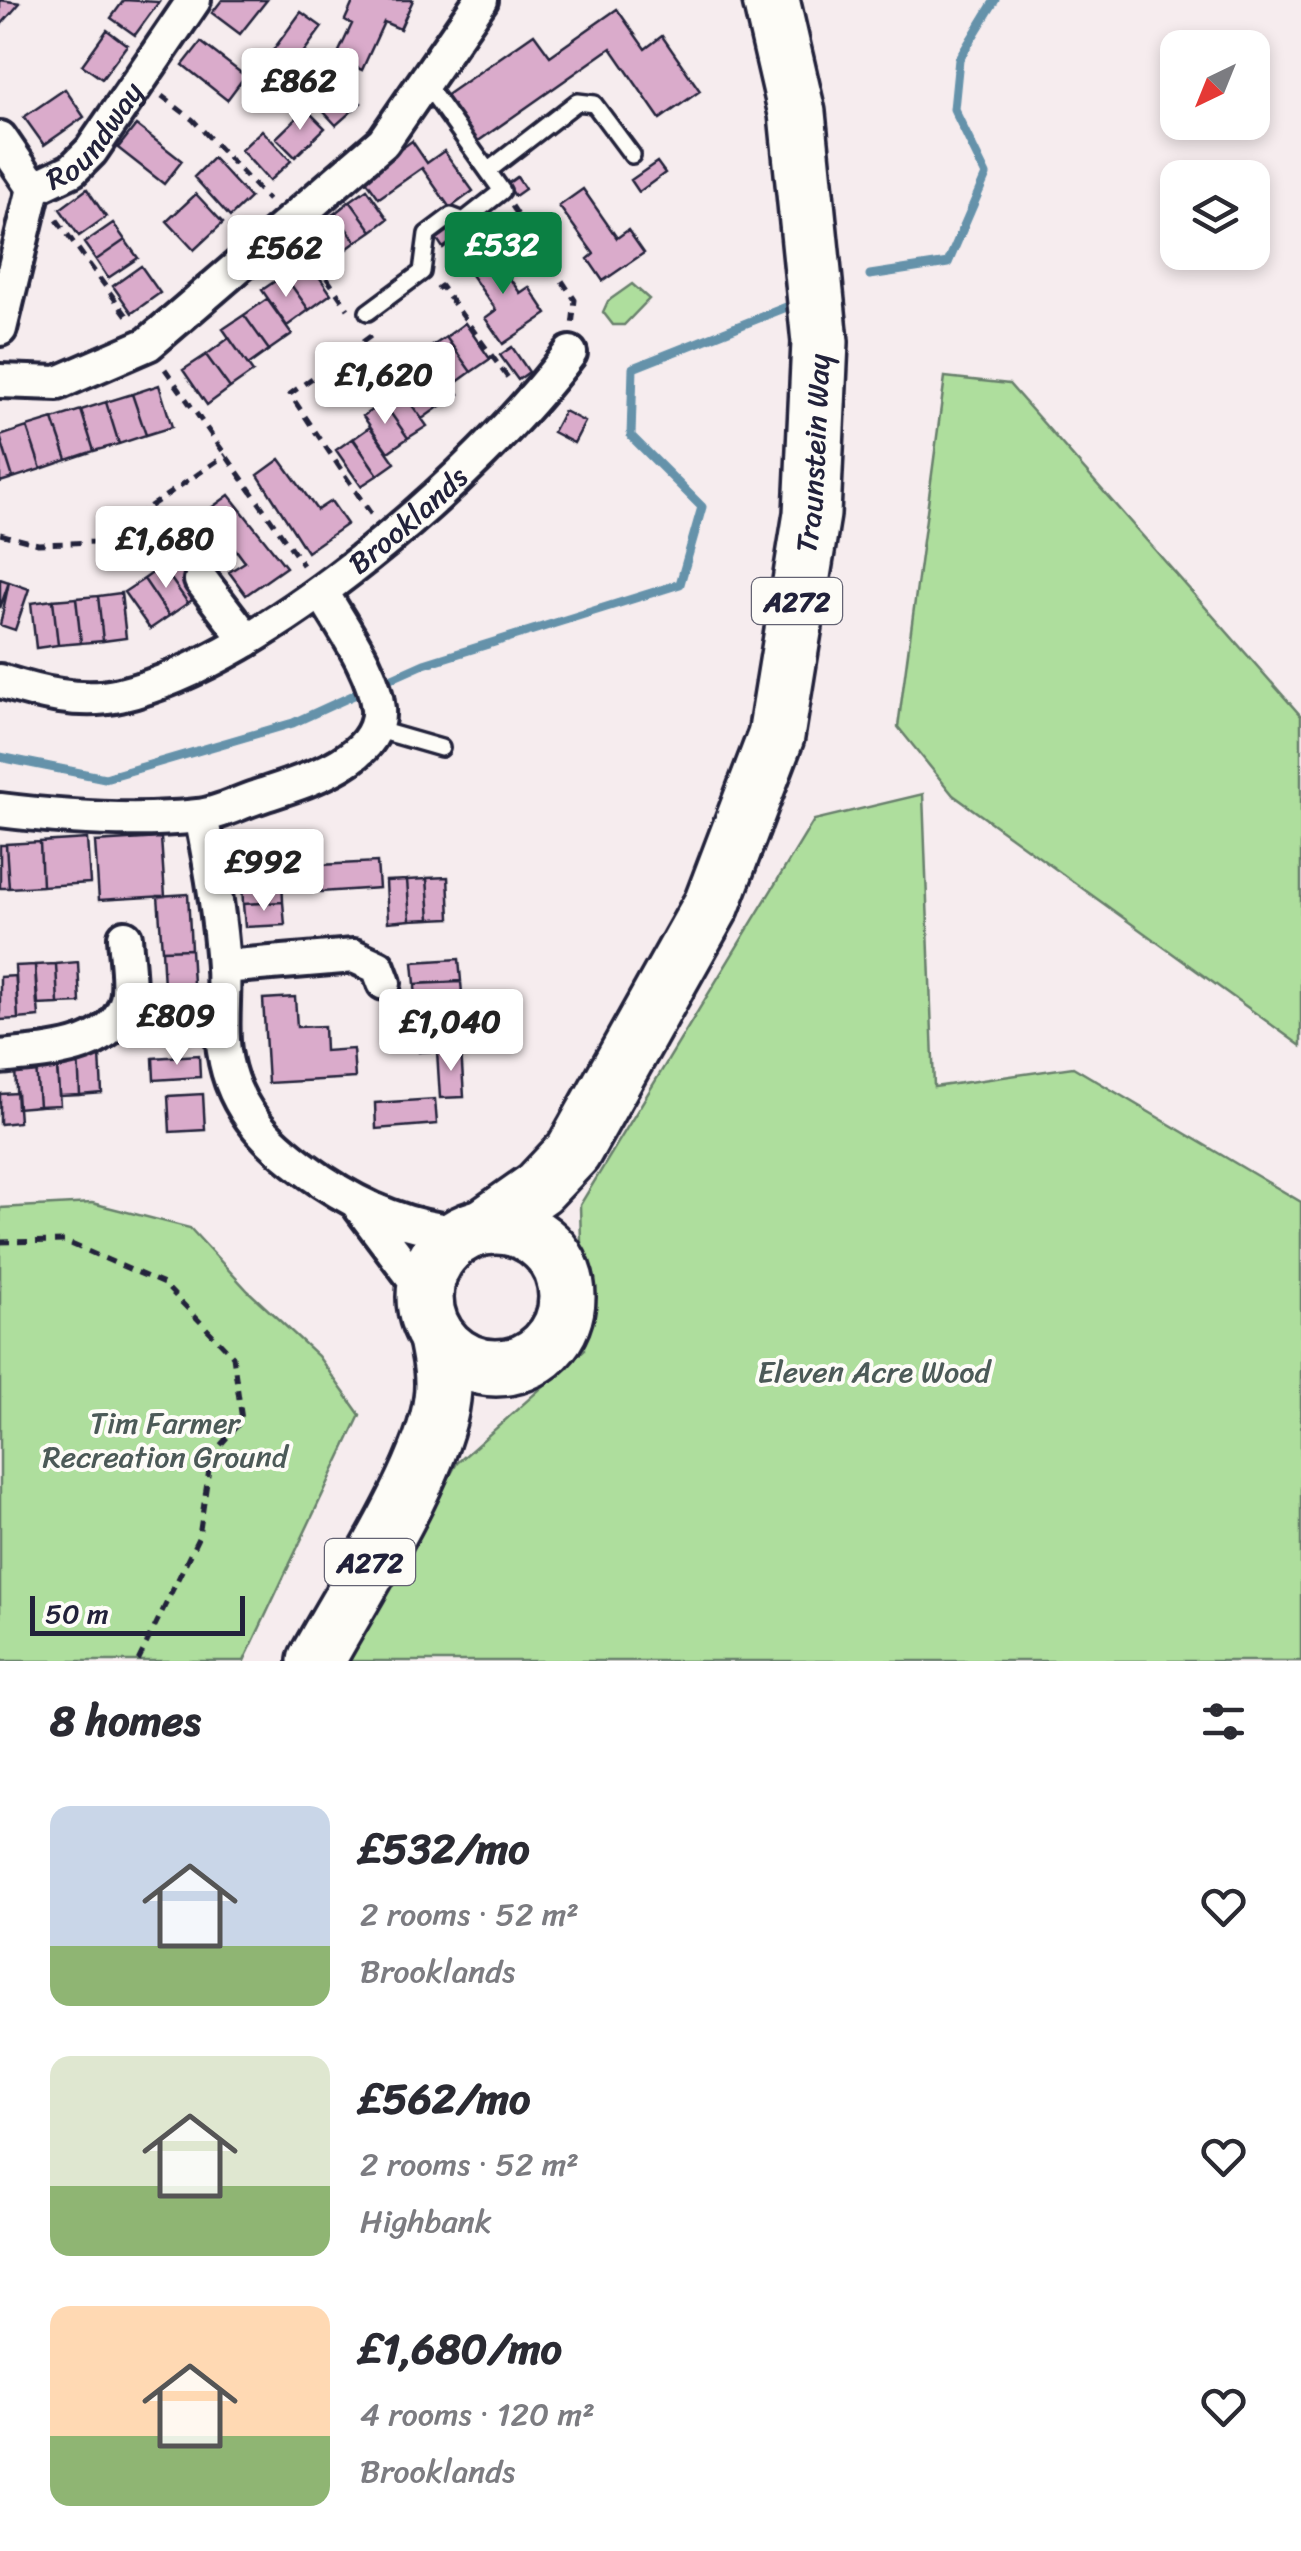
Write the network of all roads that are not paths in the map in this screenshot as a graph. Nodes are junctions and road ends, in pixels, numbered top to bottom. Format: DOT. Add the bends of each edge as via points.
graph roads {
  1 [pos="194,0"];
  2 [pos="482,0"];
  3 [pos="770,2"];
  4 [pos="423,80"];
  5 [pos="0,138"];
  6 [pos="632,156"];
  7 [pos="489,170"];
  8 [pos="34,188"];
  9 [pos="368,312"];
  10 [pos="0,329"];
  11 [pos="570,353"];
  12 [pos="0,381"];
  13 [pos="201,580"];
  14 [pos="322,592"];
  15 [pos="247,640"];
  16 [pos="0,681"];
  17 [pos="376,718"];
  18 [pos="441,748"];
  19 [pos="0,810"];
  20 [pos="201,816"];
  21 [pos="125,937"];
  22 [pos="224,967"];
  23 [pos="384,983"];
  24 [pos="0,1057"];
  25 [pos="573,1152"];
  26 [pos="360,1206"];
  27 [pos="474,1230"];
  28 [pos="561,1267"];
  29 [pos="431,1315"];
  30 [pos="524,1363"];
  31 [pos="423,1462"];
  32 [pos="316,1661"];
  1 -- 8 [label="street, Roundway" via="91,150 72,170"];
  2 -- 4 [label="street"];
  3 -- 25 [label="highway, Traunstein Way / A272" via="797,114 820,342 812,514 776,736 712,904"];
  4 -- 7 [label="lane"];
  4 -- 12 [label="street" via="383,142 148,344 58,383"];
  5 -- 8 [label="street"];
  6 -- 7 [label="lane" via="594,104 578,102"];
  7 -- 9 [label="lane" via="502,191 464,222 450,216 427,234 422,272"];
  8 -- 10 [label="street, Roundway"];
  11 -- 14 [label="street, Brooklands" via="471,463"];
  13 -- 15 [label="street"];
  14 -- 15 [label="street, Brooklands"];
  14 -- 17 [label="street, Brooklands" via="360,660"];
  15 -- 16 [label="street, Brooklands" via="118,696 45,695"];
  17 -- 18 [label="lane"];
  17 -- 20 [label="street" via="359,750 326,774"];
  19 -- 20 [label="street" via="94,818"];
  20 -- 22 [label="street"];
  21 -- 24 [label="street" via="128,998 117,1023 88,1042"];
  22 -- 23 [label="street" via="354,944"];
  22 -- 26 [label="street" via="224,1051 236,1096 284,1155"];
  25 -- 27 [label="highway, Traunstein Way / A272" via="540,1188"];
  25 -- 28 [label="highway, Traunstein Way / A272" via="558,1228"];
  26 -- 27 [label="street" via="426,1230"];
  26 -- 29 [label="street"];
  27 -- 28 [label="highway" via="508,1226 530,1234"];
  27 -- 29 [label="highway" via="444,1248 430,1268"];
  28 -- 30 [label="highway" via="566,1312 551,1342"];
  29 -- 30 [label="highway" via="454,1355 476,1366"];
  29 -- 31 [label="highway, A272" via="444,1374"];
  30 -- 31 [label="highway, A272"];
  31 -- 32 [label="highway, A272"];
}
